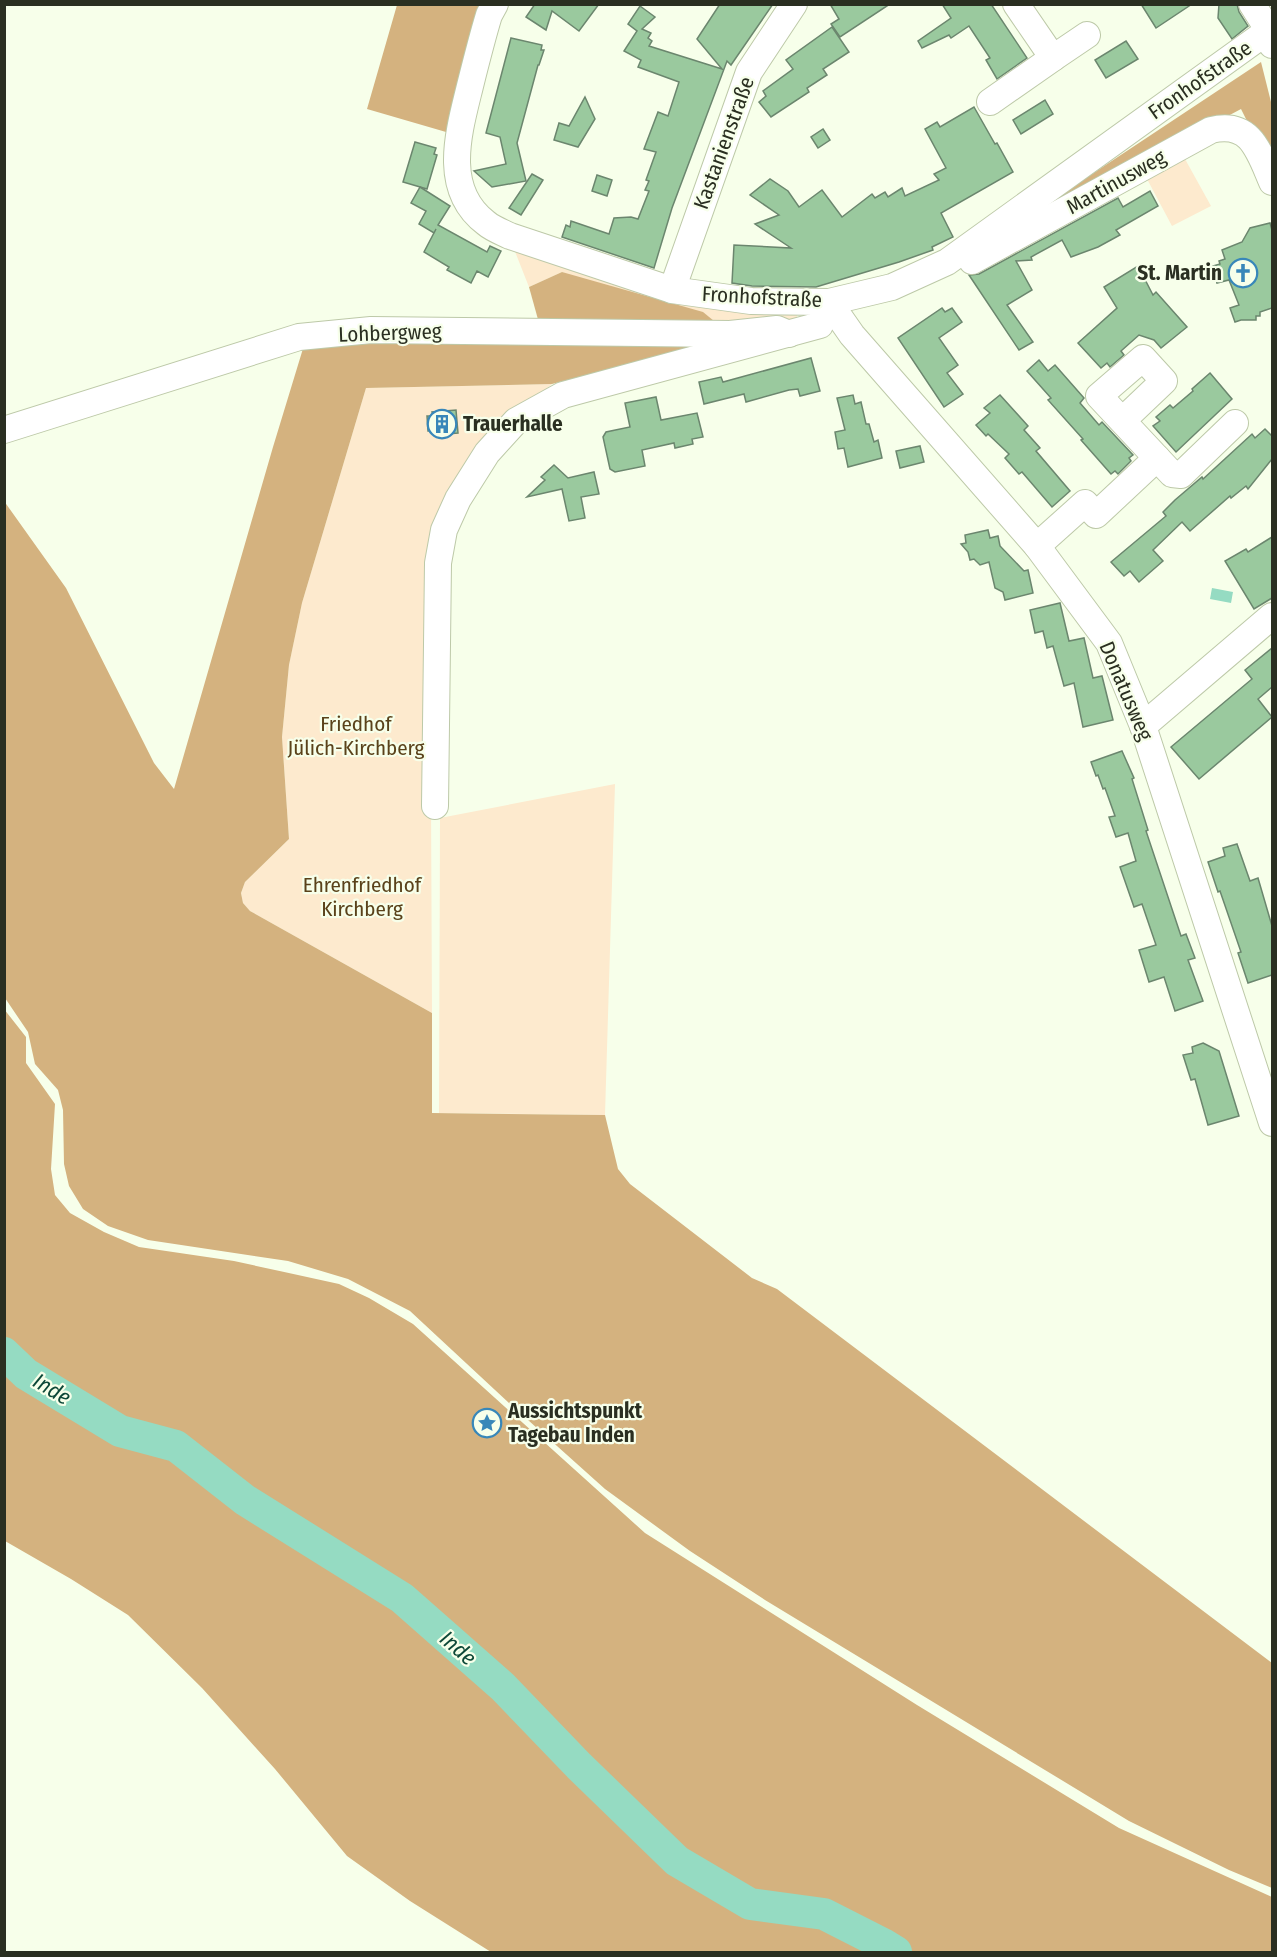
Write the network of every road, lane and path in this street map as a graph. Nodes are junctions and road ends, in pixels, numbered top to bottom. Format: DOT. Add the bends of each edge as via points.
graph roads {
  1 [pos="495,4"];
  2 [pos="794,4"];
  3 [pos="1016,4"];
  4 [pos="1252,4"];
  5 [pos="1087,35"];
  6 [pos="1271,35"];
  7 [pos="1053,58"];
  8 [pos="990,102"];
  9 [pos="1272,182"];
  10 [pos="947,262"];
  11 [pos="672,290"];
  12 [pos="829,302"];
  13 [pos="789,334"];
  14 [pos="1123,420"];
  15 [pos="1235,423"];
  16 [pos="4,430"];
  17 [pos="1158,458"];
  18 [pos="1037,546"];
  19 [pos="1272,616"];
  20 [pos="1143,726"];
  21 [pos="435,806"];
  22 [pos="1272,1123"];
  1 -- 11 [label="street, Fronhofstraße" via="459,131 456,159 469,205 486,223 510,236"];
  2 -- 11 [label="street, Kastanienstraße" via="749,72"];
  3 -- 7 [label="street"];
  4 -- 6 [label="street"];
  5 -- 7 [label="street"];
  6 -- 10 [label="street, Fronhofstraße" via="1148,116"];
  7 -- 8 [label="street"];
  9 -- 10 [label="street, Martinusweg" via="1250,138 1240,130 1210,130 951,273"];
  10 -- 12 [label="street, Fronhofstraße" via="892,287"];
  11 -- 12 [label="street, Fronhofstraße" via="751,301"];
  12 -- 13 [label="street, Lohbergweg" via="820,325"];
  12 -- 18 [label="street, Donatusweg" via="852,335"];
  13 -- 16 [label="street, Lohbergweg" via="777,329 730,334 371,330 298,337"];
  13 -- 21 [label="street, Lohbergweg" via="563,395 516,421 487,453 450,514 438,563"];
  14 -- 17 [label="street"];
  15 -- 17 [label="street" via="1181,475 1172,474"];
  17 -- 18 [label="street" via="1096,515 1085,503"];
  18 -- 20 [label="street, Donatusweg" via="1110,643"];
  19 -- 20 [label="street"];
  20 -- 22 [label="street, Donatusweg"];
}
